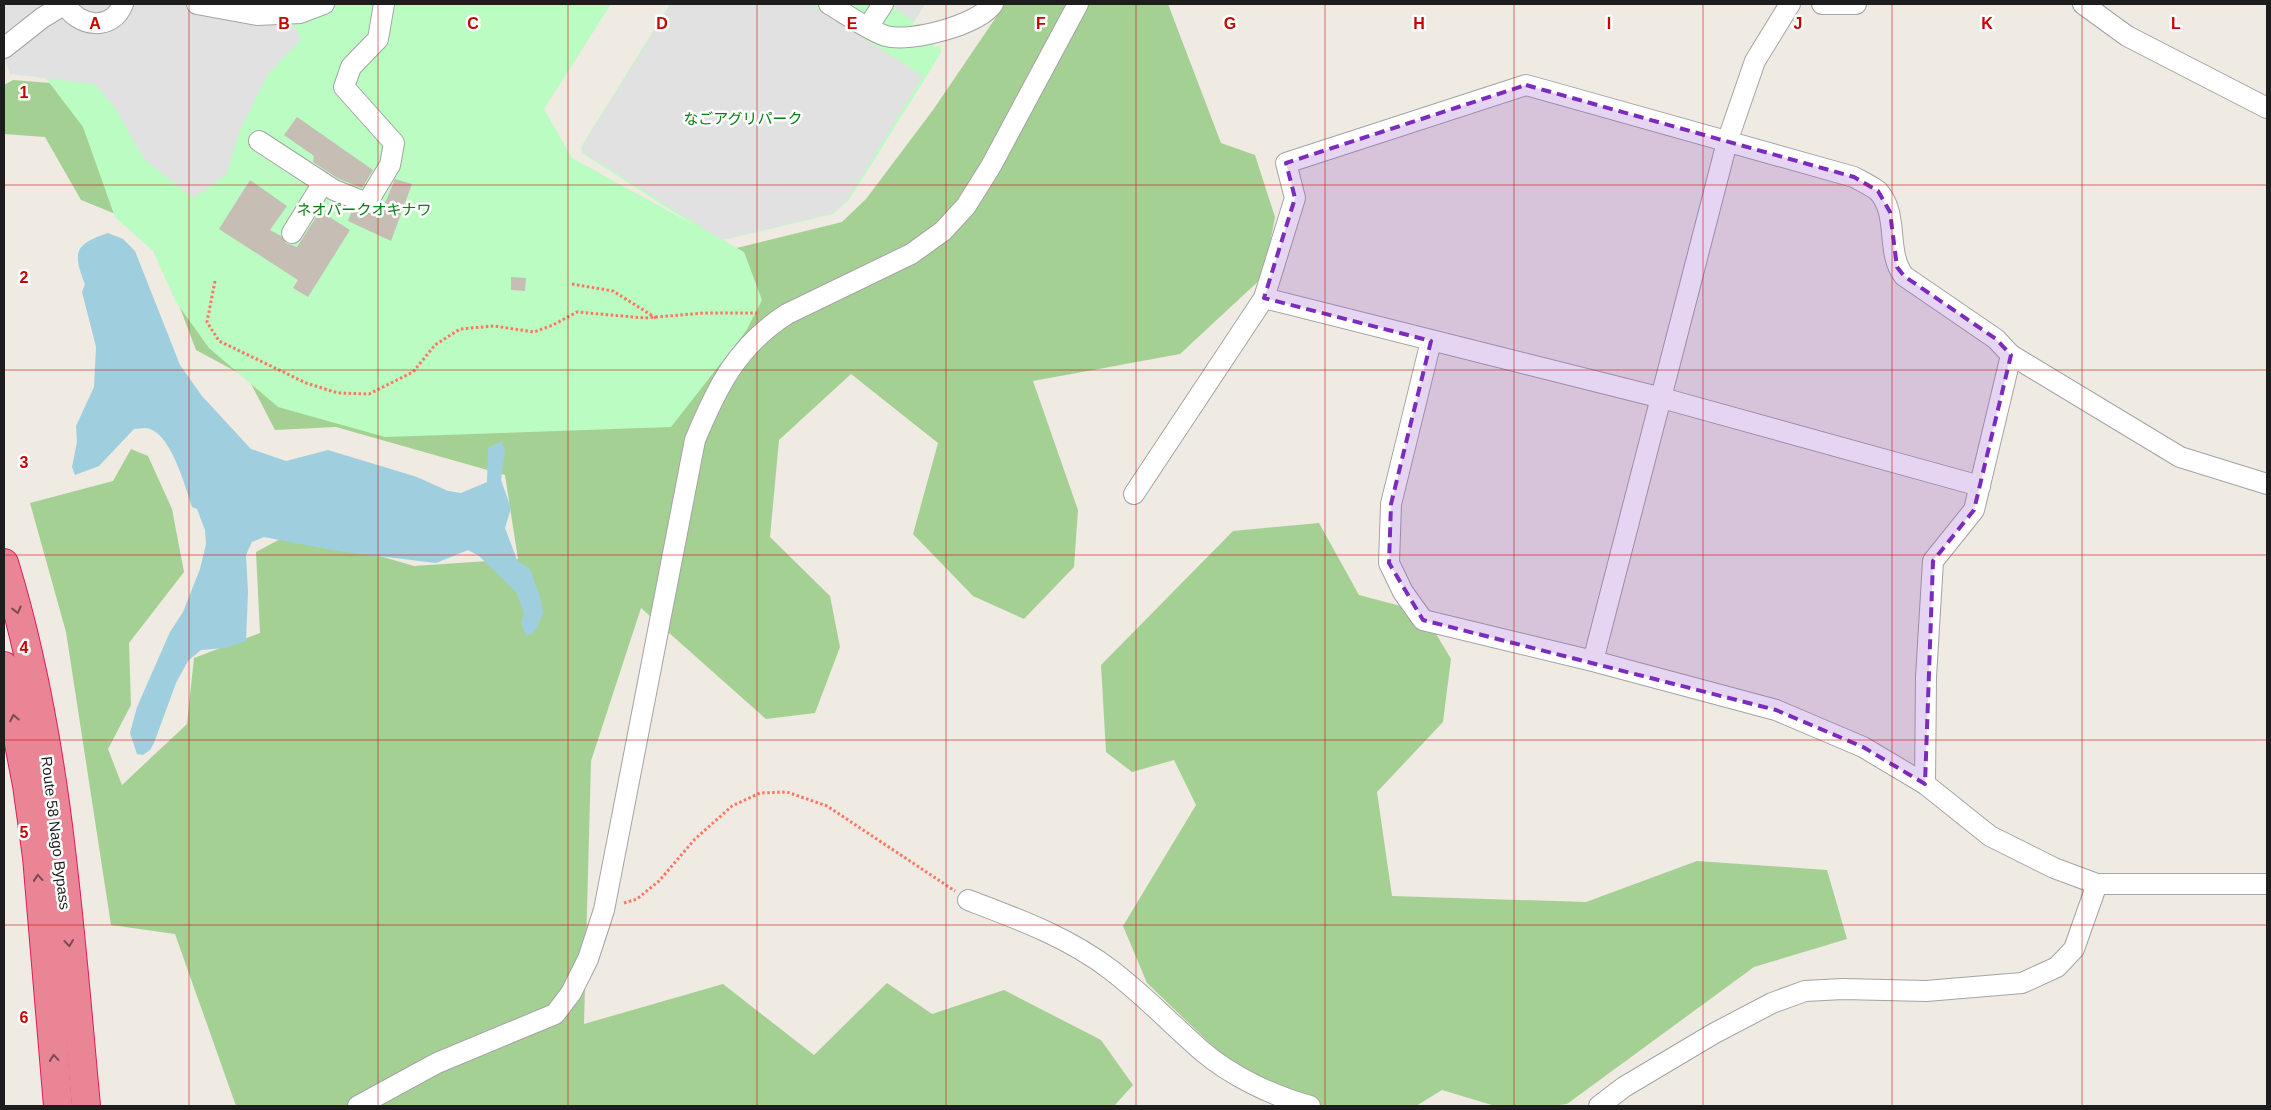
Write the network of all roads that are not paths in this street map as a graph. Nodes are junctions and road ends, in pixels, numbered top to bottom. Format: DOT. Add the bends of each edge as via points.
graph roads {
  1 [pos="65,4"];
  2 [pos="138,4"];
  3 [pos="197,4"];
  4 [pos="324,4"];
  5 [pos="384,4"];
  6 [pos="829,4"];
  7 [pos="883,4"];
  8 [pos="993,4"];
  9 [pos="1078,4"];
  10 [pos="1790,4"];
  11 [pos="1822,4"];
  12 [pos="1856,4"];
  13 [pos="2083,4"];
  14 [pos="121,7"];
  15 [pos="264,9"];
  16 [pos="868,27"];
  17 [pos="4,48"];
  18 [pos="2267,108"];
  19 [pos="259,141"];
  20 [pos="1727,142"];
  21 [pos="323,183"];
  22 [pos="292,232"];
  23 [pos="1264,298"];
  24 [pos="1431,341"];
  25 [pos="2011,355"];
  26 [pos="1662,398"];
  27 [pos="2267,484"];
  28 [pos="1980,486"];
  29 [pos="1134,494"];
  30 [pos="4,563"];
  31 [pos="1593,661"];
  32 [pos="4,666"];
  33 [pos="1925,784"];
  34 [pos="2097,884"];
  35 [pos="2267,884"];
  36 [pos="968,900"];
  37 [pos="58,1106"];
  38 [pos="86,1106"];
  39 [pos="358,1106"];
  40 [pos="1310,1106"];
  41 [pos="1599,1106"];
  1 -- 14 [label="street" via="71,13 87,23 107,21"];
  1 -- 17 [label="street"];
  2 -- 14 [label="street"];
  3 -- 15 [label="street"];
  4 -- 15 [label="street" via="300,13"];
  5 -- 21 [label="street" via="378,39 351,67 344,88 394,144 390,165 366,203"];
  6 -- 16 [label="street"];
  7 -- 16 [label="street"];
  8 -- 16 [label="street" via="972,21 928,34 886,37"];
  9 -- 39 [label="street" via="991,166 966,206 943,231 911,254 770,325 751,341 730,367 711,402 695,440 604,910 588,959 572,993 555,1014 437,1063"];
  10 -- 20 [label="street" via="1755,61"];
  11 -- 12 [label="street"];
  13 -- 18 [label="street" via="2127,36"];
  19 -- 21 [label="street"];
  20 -- 23 [label="street" via="1526,85 1286,163 1295,198"];
  20 -- 25 [label="street" via="1854,177 1878,191 1890,212 1897,267 1904,276 1996,339"];
  20 -- 26 [label="street"];
  21 -- 22 [label="street"];
  23 -- 24 [label="street"];
  23 -- 29 [label="street"];
  24 -- 26 [label="street"];
  24 -- 31 [label="street" via="1391,504 1389,563 1402,592 1423,620"];
  25 -- 27 [label="street" via="2180,457"];
  25 -- 28 [label="street"];
  26 -- 28 [label="street"];
  26 -- 31 [label="street"];
  28 -- 33 [label="street" via="1974,510 1933,561 1926,677"];
  30 -- 38 [label="highway, Route 58 Nago Bypass, one-way" via="26,646 44,736 60,854"];
  31 -- 33 [label="street" via="1776,710 1863,747"];
  37 -- 32 [label="highway, Route 58 Nago Bypass, one-way" via="36,857 27,785"];
  33 -- 34 [label="street" via="1990,836 2054,868"];
  34 -- 35 [label="street"];
  34 -- 41 [label="street" via="2074,949 2057,967 2022,983 1926,991 1806,991 1772,1002 1713,1034 1624,1087"];
  36 -- 40 [label="street" via="1062,938 1144,995 1203,1052 1232,1072 1293,1102"];
}
